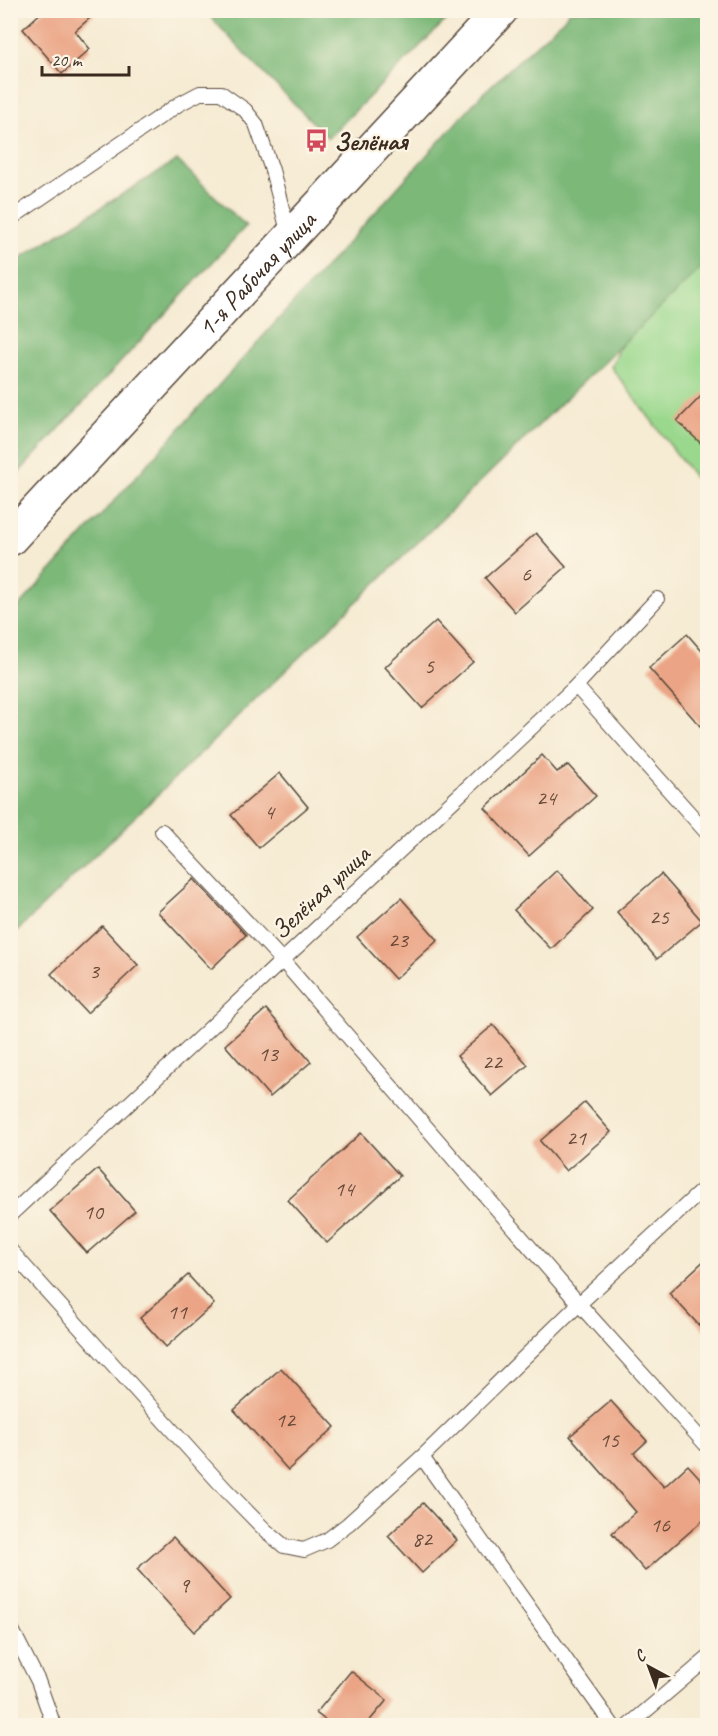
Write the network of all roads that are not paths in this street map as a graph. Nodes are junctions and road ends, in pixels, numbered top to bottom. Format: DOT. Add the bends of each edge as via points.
graph roads {
  1 [pos="501,10"];
  2 [pos="10,219"];
  3 [pos="290,237"];
  4 [pos="10,539"];
  5 [pos="657,599"];
  6 [pos="576,686"];
  7 [pos="162,831"];
  8 [pos="708,834"];
  9 [pos="282,960"];
  10 [pos="708,1185"];
  11 [pos="10,1215"];
  12 [pos="10,1250"];
  13 [pos="579,1304"];
  14 [pos="708,1447"];
  15 [pos="422,1457"];
  16 [pos="10,1626"];
  17 [pos="708,1658"];
  18 [pos="54,1725"];
  19 [pos="613,1725"];
  20 [pos="628,1725"];
  1 -- 3 [label="main road, 1-я Рабочая улица"];
  2 -- 3 [label="lane" via="179,104 200,93 221,93 245,110 256,124"];
  3 -- 4 [label="main road, 1-я Рабочая улица"];
  5 -- 6 [label="lane, Зелёная улица"];
  6 -- 8 [label="lane"];
  6 -- 9 [label="lane, Зелёная улица"];
  7 -- 9 [label="lane"];
  9 -- 11 [label="lane, Зелёная улица"];
  9 -- 13 [label="lane"];
  10 -- 13 [label="lane"];
  12 -- 15 [label="lane" via="225,1489 284,1546 304,1550 327,1540"];
  13 -- 14 [label="lane"];
  13 -- 15 [label="lane"];
  15 -- 19 [label="lane"];
  16 -- 18 [label="lane" via="38,1681"];
  17 -- 20 [label="lane"];
}
